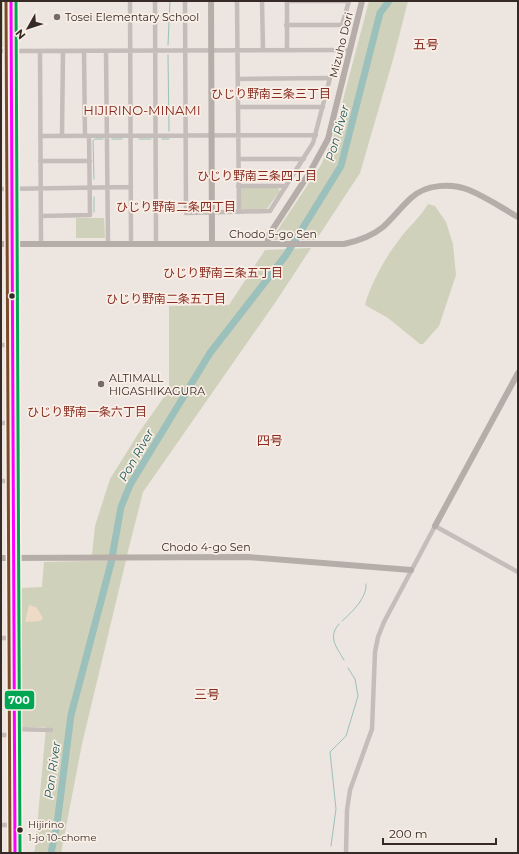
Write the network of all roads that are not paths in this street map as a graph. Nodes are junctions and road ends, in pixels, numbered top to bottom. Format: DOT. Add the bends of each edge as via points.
graph roads {
  1 [pos="11,1"];
  2 [pos="130,1"];
  3 [pos="155,1"];
  4 [pos="185,1"];
  5 [pos="211,1"];
  6 [pos="237,1"];
  7 [pos="262,1"];
  8 [pos="287,1"];
  9 [pos="349,1"];
  10 [pos="362,1"];
  11 [pos="286,25"];
  12 [pos="185,50"];
  13 [pos="212,50"];
  14 [pos="238,50"];
  15 [pos="263,50"];
  16 [pos="287,50"];
  17 [pos="350,50"];
  18 [pos="1,51"];
  19 [pos="11,51"];
  20 [pos="40,51"];
  21 [pos="63,51"];
  22 [pos="84,51"];
  23 [pos="106,51"];
  24 [pos="130,51"];
  25 [pos="155,51"];
  26 [pos="238,79"];
  27 [pos="239,107"];
  28 [pos="323,107"];
  29 [pos="131,135"];
  30 [pos="156,135"];
  31 [pos="186,135"];
  32 [pos="212,135"];
  33 [pos="238,135"];
  34 [pos="316,135"];
  35 [pos="40,136"];
  36 [pos="62,136"];
  37 [pos="87,136"];
  38 [pos="107,136"];
  39 [pos="239,159"];
  40 [pos="304,159"];
  41 [pos="40,161"];
  42 [pos="90,161"];
  43 [pos="238,186"];
  44 [pos="286,186"];
  45 [pos="131,187"];
  46 [pos="1,188"];
  47 [pos="12,188"];
  48 [pos="40,188"];
  49 [pos="90,188"];
  50 [pos="107,188"];
  51 [pos="239,212"];
  52 [pos="212,213"];
  53 [pos="41,216"];
  54 [pos="518,217"];
  55 [pos="131,243"];
  56 [pos="156,243"];
  57 [pos="212,243"];
  58 [pos="1,244"];
  59 [pos="13,244"];
  60 [pos="41,244"];
  61 [pos="108,244"];
  62 [pos="267,244"];
  63 [pos="1,344"];
  64 [pos="13,344"];
  65 [pos="518,373"];
  66 [pos="14,423"];
  67 [pos="1,424"];
  68 [pos="1,481"];
  69 [pos="14,481"];
  70 [pos="435,526"];
  71 [pos="1,558"];
  72 [pos="14,558"];
  73 [pos="411,570"];
  74 [pos="518,572"];
  75 [pos="1,638"];
  76 [pos="15,638"];
  77 [pos="52,730"];
  78 [pos="15,732"];
  79 [pos="1,735"];
  80 [pos="1,825"];
  81 [pos="15,825"];
  82 [pos="15,853"];
  83 [pos="346,853"];
  1 -- 19 [label="street"];
  2 -- 24 [label="street"];
  3 -- 25 [label="street"];
  4 -- 12 [label="street"];
  5 -- 13 [label="street"];
  6 -- 14 [label="street"];
  7 -- 15 [label="street"];
  8 -- 9 [label="street"];
  8 -- 11 [label="street"];
  9 -- 11 [label="street" via="342,25"];
  10 -- 17 [label="street, Mizuho Dori"];
  11 -- 16 [label="street"];
  12 -- 13 [label="street"];
  12 -- 25 [label="street"];
  12 -- 31 [label="street"];
  13 -- 14 [label="street"];
  13 -- 32 [label="street"];
  14 -- 15 [label="street"];
  14 -- 26 [label="street"];
  15 -- 16 [label="street"];
  16 -- 17 [label="street"];
  17 -- 62 [label="street, Mizuho Dori" via="328,139 269,235"];
  18 -- 19 [label="street"];
  19 -- 20 [label="street"];
  19 -- 47 [label="street"];
  20 -- 21 [label="street"];
  20 -- 35 [label="street"];
  21 -- 22 [label="street"];
  21 -- 36 [label="street"];
  22 -- 23 [label="street"];
  22 -- 37 [label="street"];
  23 -- 24 [label="street"];
  23 -- 38 [label="street"];
  24 -- 25 [label="street"];
  24 -- 29 [label="street"];
  25 -- 30 [label="street"];
  26 -- 27 [label="street"];
  26 -- 28 [label="street" via="330,78"];
  27 -- 28 [label="street"];
  27 -- 33 [label="street"];
  28 -- 34 [label="street"];
  29 -- 30 [label="street"];
  29 -- 38 [label="street"];
  29 -- 45 [label="street"];
  30 -- 31 [label="street"];
  30 -- 56 [label="street"];
  31 -- 32 [label="street"];
  31 -- 52 [label="street" via="186,213"];
  32 -- 33 [label="street"];
  32 -- 52 [label="street"];
  33 -- 34 [label="street"];
  33 -- 39 [label="street"];
  34 -- 40 [label="street"];
  35 -- 36 [label="street"];
  35 -- 41 [label="street"];
  36 -- 37 [label="street"];
  37 -- 38 [label="street"];
  37 -- 42 [label="street"];
  38 -- 50 [label="street"];
  39 -- 40 [label="street"];
  39 -- 43 [label="street"];
  40 -- 44 [label="street"];
  41 -- 42 [label="street"];
  41 -- 48 [label="street"];
  42 -- 49 [label="street"];
  43 -- 44 [label="street"];
  43 -- 51 [label="street"];
  44 -- 51 [label="street" via="270,211"];
  45 -- 50 [label="street"];
  45 -- 55 [label="street"];
  46 -- 47 [label="street"];
  47 -- 48 [label="street"];
  47 -- 59 [label="street"];
  48 -- 49 [label="street"];
  48 -- 53 [label="street"];
  49 -- 50 [label="street"];
  49 -- 53 [label="street" via="90,215"];
  50 -- 61 [label="street"];
  51 -- 52 [label="street"];
  52 -- 57 [label="street"];
  53 -- 60 [label="street"];
  54 -- 62 [label="street, Chodo 5-go Sen" via="469,190 440,186 424,189 412,197 383,227 364,238 344,244"];
  55 -- 56 [label="street, Chodo 5-go Sen"];
  55 -- 61 [label="street, Chodo 5-go Sen"];
  56 -- 57 [label="street, Chodo 5-go Sen"];
  57 -- 62 [label="street, Chodo 5-go Sen"];
  58 -- 59 [label="street, Chodo 5-go Sen"];
  59 -- 60 [label="street, Chodo 5-go Sen"];
  59 -- 64 [label="street"];
  60 -- 61 [label="street, Chodo 5-go Sen"];
  63 -- 64 [label="street"];
  64 -- 66 [label="street"];
  65 -- 70 [label="street"];
  66 -- 67 [label="street"];
  66 -- 69 [label="street"];
  68 -- 69 [label="street"];
  69 -- 72 [label="street"];
  70 -- 73 [label="street"];
  70 -- 74 [label="street"];
  71 -- 72 [label="street, Chodo 4-go Sen"];
  72 -- 73 [label="street, Chodo 4-go Sen" via="248,557"];
  72 -- 76 [label="street"];
  73 -- 83 [label="street" via="378,637 374,664 372,729 350,790"];
  75 -- 76 [label="street"];
  76 -- 78 [label="street"];
  77 -- 78 [label="street"];
  78 -- 79 [label="street"];
  78 -- 81 [label="street"];
  80 -- 81 [label="street"];
  81 -- 82 [label="street"];
}
